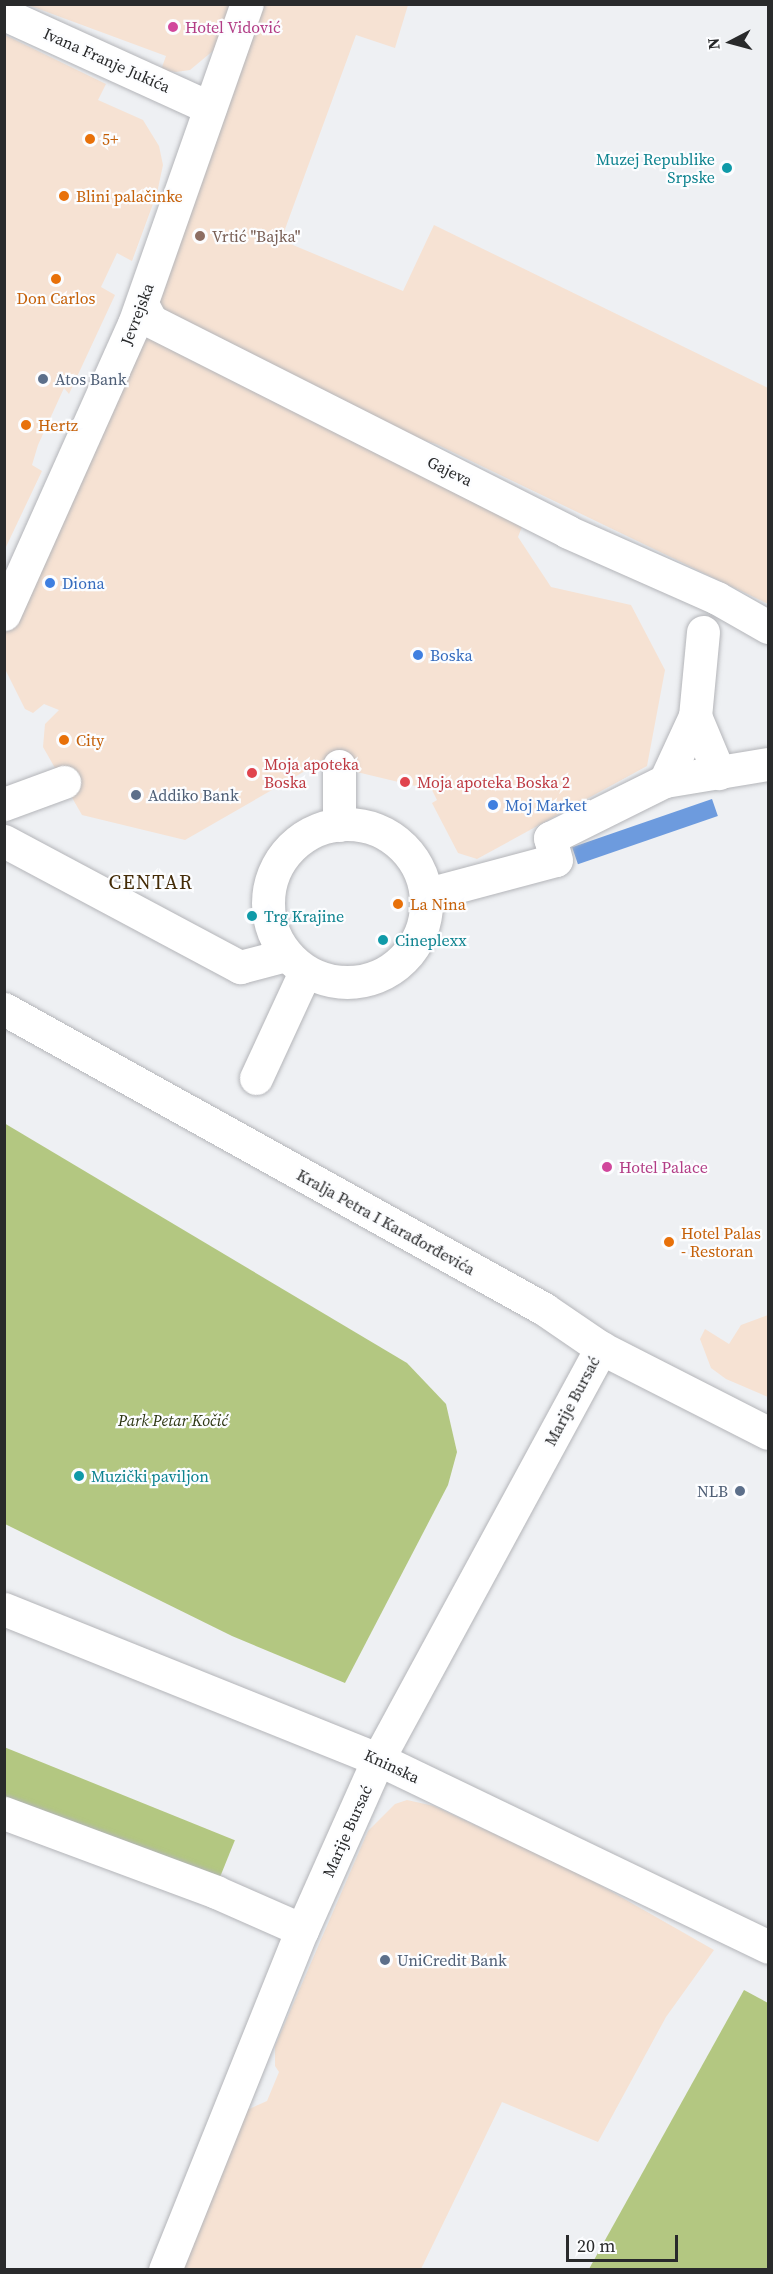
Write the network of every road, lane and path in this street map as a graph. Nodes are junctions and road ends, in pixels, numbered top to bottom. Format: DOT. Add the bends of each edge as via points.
graph roads {
  1 [pos="247,4"];
  2 [pos="4,14"];
  3 [pos="210,108"];
  4 [pos="142,304"];
  5 [pos="4,614"];
  6 [pos="768,627"];
  7 [pos="703,632"];
  8 [pos="695,716"];
  9 [pos="768,764"];
  10 [pos="339,766"];
  11 [pos="719,773"];
  12 [pos="665,781"];
  13 [pos="64,782"];
  14 [pos="4,804"];
  15 [pos="339,825"];
  16 [pos="4,841"];
  17 [pos="429,894"];
  18 [pos="296,963"];
  19 [pos="4,1009"];
  20 [pos="256,1078"];
  21 [pos="601,1348"];
  22 [pos="768,1433"];
  23 [pos="4,1609"];
  24 [pos="378,1759"];
  25 [pos="4,1813"];
  26 [pos="302,1930"];
  27 [pos="768,1947"];
  28 [pos="165,2270"];
  1 -- 3 [label="street, Jevrejska"];
  2 -- 3 [label="street, Ivana Franje Jukića"];
  3 -- 4 [label="street, Jevrejska"];
  4 -- 5 [label="street, Jevrejska"];
  4 -- 6 [label="street, Gajeva" via="152,321 568,532 717,598"];
  7 -- 8 [label="street"];
  8 -- 11 [label="street"];
  8 -- 12 [label="street"];
  9 -- 11 [label="street"];
  10 -- 15 [label="street"];
  11 -- 12 [label="street"];
  12 -- 17 [label="street" via="549,838 556,861"];
  13 -- 14 [label="street"];
  15 -- 17 [label="street" via="358,824 383,831 405,846 420,867"];
  15 -- 18 [label="street" via="306,836 285,853 272,877 266,904 270,923"];
  16 -- 18 [label="street" via="240,967"];
  17 -- 18 [label="street" via="416,943 400,962 379,976 355,983 329,981"];
  18 -- 20 [label="street"];
  19 -- 21 [label="street, Kralja Petra I Karađorđevića" via="544,1310"];
  21 -- 22 [label="street, Kralja Petra I Karađorđevića"];
  21 -- 24 [label="street, Marije Bursać"];
  23 -- 24 [label="street, Kninska"];
  24 -- 26 [label="street, Marije Bursać"];
  24 -- 27 [label="street, Kninska"];
  25 -- 26 [label="street" via="216,1892"];
  26 -- 28 [label="street, Marije Bursać"];
}
